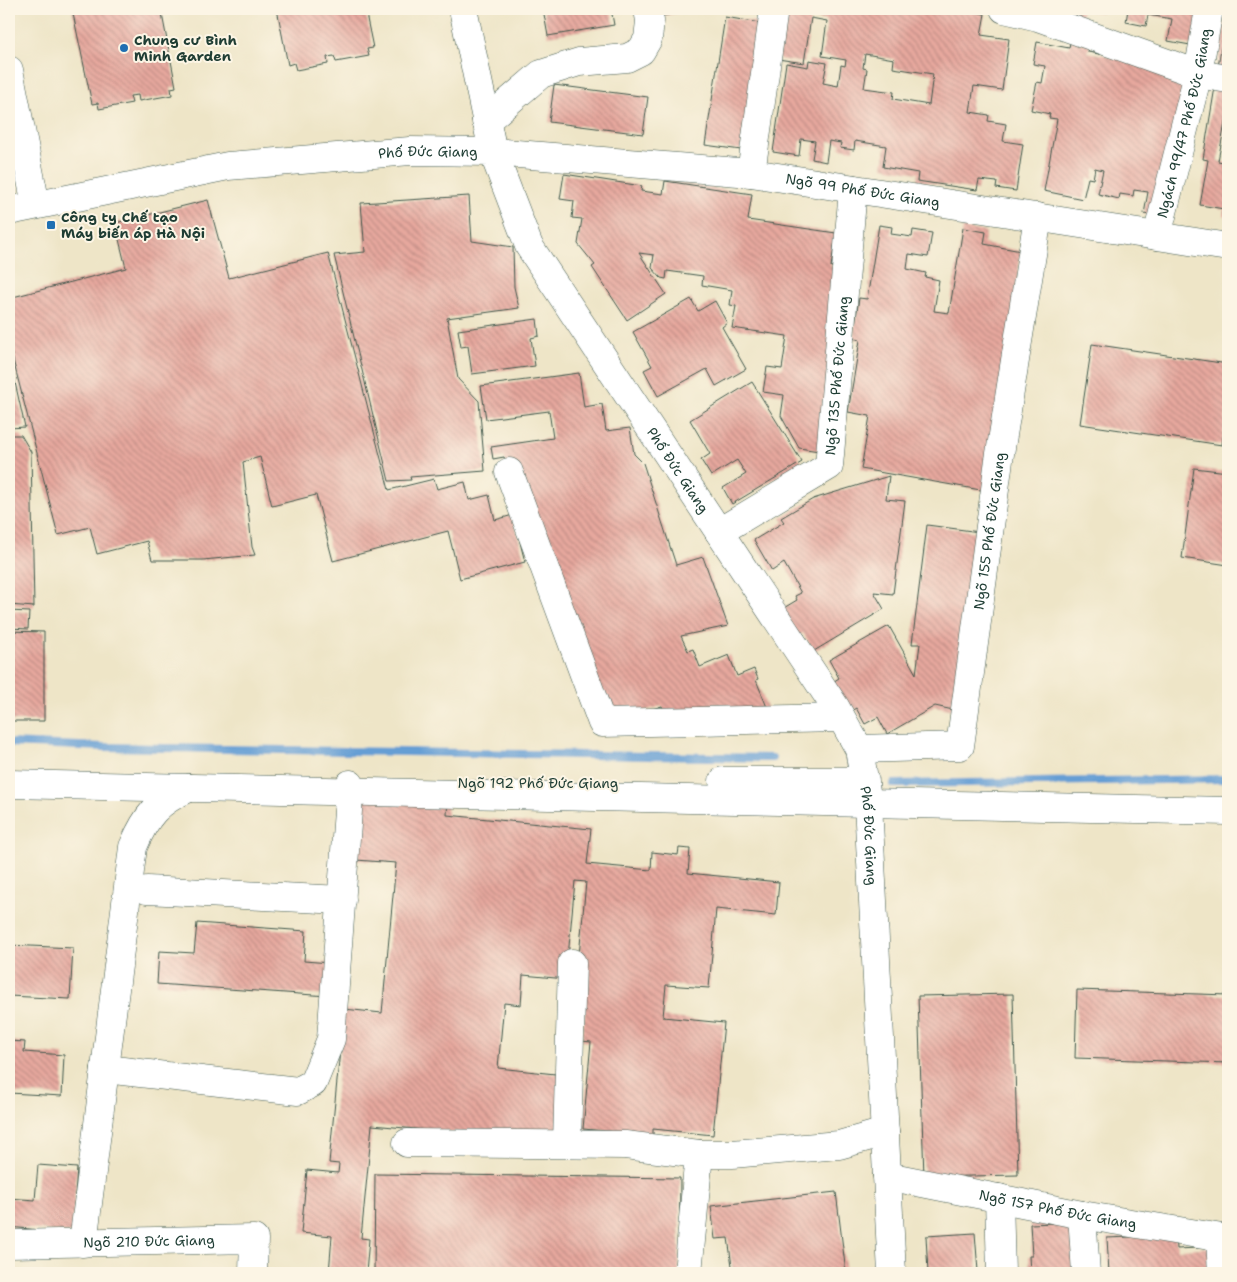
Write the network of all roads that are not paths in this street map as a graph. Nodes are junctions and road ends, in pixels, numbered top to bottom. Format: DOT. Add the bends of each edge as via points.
graph roads {
  1 [pos="463,9"];
  2 [pos="648,9"];
  3 [pos="774,9"];
  4 [pos="1004,9"];
  5 [pos="1208,9"];
  6 [pos="1039,13"];
  7 [pos="9,70"];
  8 [pos="1198,74"];
  9 [pos="1228,79"];
  10 [pos="486,121"];
  11 [pos="493,152"];
  12 [pos="750,173"];
  13 [pos="853,189"];
  14 [pos="36,205"];
  15 [pos="9,211"];
  16 [pos="1038,217"];
  17 [pos="1157,236"];
  18 [pos="1228,247"];
  19 [pos="509,472"];
  20 [pos="719,532"];
  21 [pos="842,718"];
  22 [pos="859,749"];
  23 [pos="9,784"];
  24 [pos="201,784"];
  25 [pos="350,788"];
  26 [pos="866,792"];
  27 [pos="1228,811"];
  28 [pos="148,890"];
  29 [pos="342,900"];
  30 [pos="572,963"];
  31 [pos="106,1069"];
  32 [pos="885,1132"];
  33 [pos="407,1143"];
  34 [pos="567,1143"];
  35 [pos="699,1154"];
  36 [pos="887,1176"];
  37 [pos="999,1198"];
  38 [pos="1082,1215"];
  39 [pos="1224,1239"];
  40 [pos="83,1243"];
  41 [pos="9,1244"];
  42 [pos="253,1273"];
  43 [pos="688,1273"];
  44 [pos="892,1273"];
  45 [pos="1001,1273"];
  46 [pos="1086,1273"];
  47 [pos="1222,1273"];
  1 -- 10 [label="street"];
  2 -- 10 [label="street" via="648,40 641,51 627,58 579,62 541,74"];
  3 -- 12 [label="street"];
  4 -- 6 [label="street"];
  5 -- 8 [label="street, Ngách 99/47 Phố Đức Giang"];
  6 -- 8 [label="street"];
  7 -- 14 [label="street"];
  8 -- 9 [label="street"];
  8 -- 17 [label="street, Ngách 99/47 Phố Đức Giang"];
  10 -- 11 [label="street"];
  11 -- 12 [label="street, Ngõ 99 Phố Đức Giang"];
  11 -- 14 [label="street, Phố Đức Giang" via="410,151 228,166"];
  11 -- 20 [label="street, Phố Đức Giang" via="529,246"];
  12 -- 13 [label="street, Ngõ 99 Phố Đức Giang"];
  13 -- 16 [label="street, Ngõ 99 Phố Đức Giang"];
  13 -- 20 [label="street, Ngõ 135 Phố Đức Giang" via="829,466"];
  14 -- 15 [label="street, Phố Đức Giang"];
  16 -- 17 [label="street, Ngõ 99 Phố Đức Giang"];
  16 -- 22 [label="street, Ngõ 155 Phố Đức Giang" via="999,460 960,746"];
  17 -- 18 [label="street, Ngõ 99 Phố Đức Giang"];
  19 -- 21 [label="street" via="602,723"];
  20 -- 21 [label="street, Phố Đức Giang"];
  21 -- 22 [label="street, Phố Đức Giang"];
  22 -- 26 [label="street, Phố Đức Giang"];
  23 -- 24 [label="street"];
  24 -- 25 [label="street"];
  24 -- 31 [label="street" via="164,801 144,822 133,847"];
  25 -- 26 [label="street"];
  25 -- 29 [label="street"];
  26 -- 27 [label="street"];
  26 -- 32 [label="street, Phố Đức Giang"];
  28 -- 29 [label="street"];
  29 -- 31 [label="street" via="331,1039 313,1083 298,1091"];
  30 -- 34 [label="street"];
  31 -- 40 [label="street"];
  32 -- 35 [label="street" via="839,1144"];
  32 -- 36 [label="street, Phố Đức Giang"];
  33 -- 34 [label="street"];
  34 -- 35 [label="street" via="625,1145"];
  35 -- 43 [label="street"];
  36 -- 37 [label="street, Ngõ 157 Phố Đức Giang"];
  36 -- 44 [label="street, Phố Đức Giang"];
  37 -- 38 [label="street, Ngõ 157 Phố Đức Giang"];
  37 -- 45 [label="street"];
  38 -- 39 [label="street, Ngõ 157 Phố Đức Giang"];
  38 -- 46 [label="street"];
  39 -- 47 [label="street"];
  40 -- 41 [label="street, Ngõ 210 Đức Giang"];
  40 -- 42 [label="street, Ngõ 210 Đức Giang" via="254,1239"];
}
